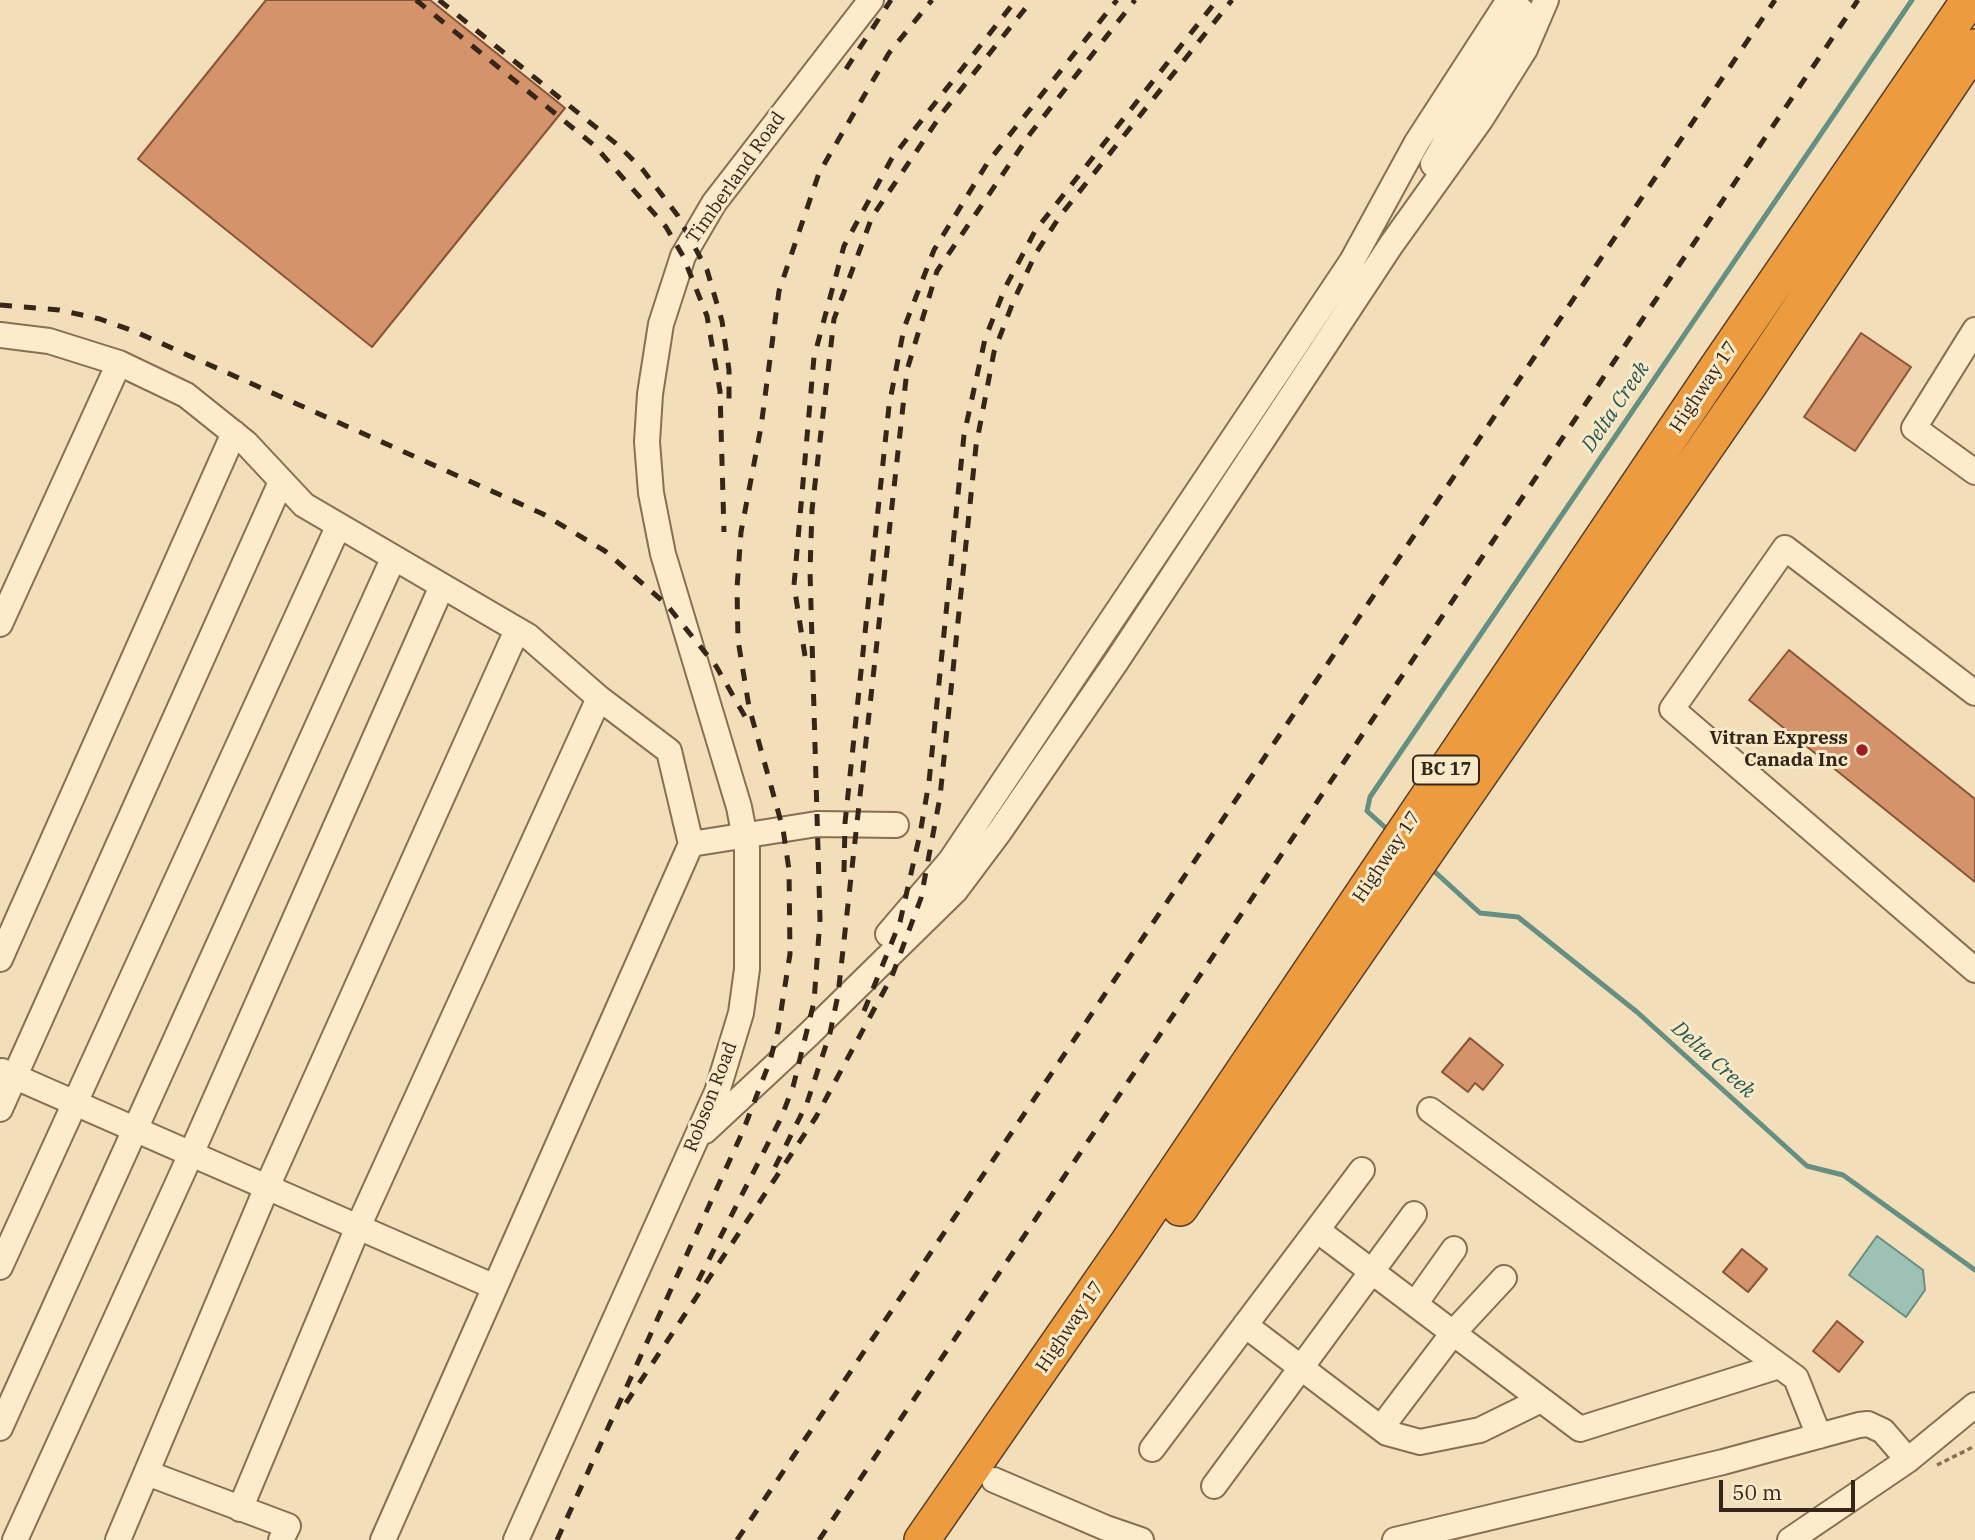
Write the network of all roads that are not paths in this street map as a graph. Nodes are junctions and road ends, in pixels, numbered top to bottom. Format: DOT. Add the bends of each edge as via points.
graph roads {
  1 [pos="871,0"];
  2 [pos="1509,0"];
  3 [pos="1526,0"];
  4 [pos="1546,0"];
  5 [pos="1969,0"];
  6 [pos="1975,47"];
  7 [pos="1410,218"];
  8 [pos="1975,330"];
  9 [pos="0,335"];
  10 [pos="120,363"];
  11 [pos="234,433"];
  12 [pos="1975,472"];
  13 [pos="281,482"];
  14 [pos="338,527"];
  15 [pos="393,559"];
  16 [pos="442,586"];
  17 [pos="0,624"];
  18 [pos="686,628"];
  19 [pos="517,630"];
  20 [pos="1975,693"];
  21 [pos="599,698"];
  22 [pos="896,825"];
  23 [pos="745,837"];
  24 [pos="691,844"];
  25 [pos="0,959"];
  26 [pos="1975,970"];
  27 [pos="7,1074"];
  28 [pos="75,1103"];
  29 [pos="0,1108"];
  30 [pos="709,1110"];
  31 [pos="1430,1110"];
  32 [pos="135,1130"];
  33 [pos="696,1139"];
  34 [pos="191,1154"];
  35 [pos="1362,1170"];
  36 [pos="267,1187"];
  37 [pos="1414,1214"];
  38 [pos="358,1227"];
  39 [pos="1317,1230"];
  40 [pos="1454,1249"];
  41 [pos="0,1267"];
  42 [pos="1372,1271"];
  43 [pos="1504,1278"];
  44 [pos="495,1287"];
  45 [pos="1415,1304"];
  46 [pos="1245,1325"];
  47 [pos="1454,1333"];
  48 [pos="1779,1366"];
  49 [pos="1301,1368"];
  50 [pos="1541,1400"];
  51 [pos="1975,1405"];
  52 [pos="0,1428"];
  53 [pos="1381,1428"];
  54 [pos="1819,1436"];
  55 [pos="1152,1448"];
  56 [pos="1908,1460"];
  57 [pos="147,1473"];
  58 [pos="994,1480"];
  59 [pos="1214,1486"];
  60 [pos="240,1509"];
  61 [pos="15,1540"];
  62 [pos="118,1540"];
  63 [pos="282,1540"];
  64 [pos="383,1540"];
  65 [pos="516,1540"];
  66 [pos="922,1540"];
  67 [pos="952,1540"];
  68 [pos="1142,1540"];
  69 [pos="1395,1540"];
  70 [pos="1790,1540"];
  1 -- 18 [label="street, Timberland Road" via="715,203 683,256 672,288 655,357 647,442 656,522"];
  2 -- 30 [label="street" via="1417,142 1352,261 951,860 900,922"];
  3 -- 7 [label="street" via="1438,152"];
  4 -- 7 [label="street" via="1525,49"];
  5 -- 66 [label="highway, Highway 17 / BC 17"];
  6 -- 58 [label="highway, Highway 17 / BC 17" via="1741,397"];
  7 -- 33 [label="street" via="1116,662 955,891"];
  8 -- 12 [label="street" via="1914,428"];
  9 -- 10 [label="street" via="49,341"];
  10 -- 11 [label="street" via="186,395"];
  10 -- 17 [label="street"];
  11 -- 13 [label="street"];
  11 -- 25 [label="street"];
  13 -- 14 [label="street" via="304,505"];
  13 -- 27 [label="street"];
  14 -- 15 [label="street"];
  14 -- 28 [label="street"];
  15 -- 16 [label="street"];
  15 -- 32 [label="street"];
  16 -- 19 [label="street"];
  16 -- 34 [label="street"];
  18 -- 23 [label="street, Robson Road"];
  19 -- 21 [label="street"];
  19 -- 36 [label="street"];
  20 -- 26 [label="street" via="1785,548 1672,709"];
  21 -- 24 [label="street" via="669,751"];
  21 -- 38 [label="street"];
  22 -- 23 [label="street" via="817,824"];
  23 -- 24 [label="street"];
  23 -- 30 [label="street, Robson Road" via="746,980 729,1059"];
  24 -- 44 [label="street"];
  27 -- 28 [label="street"];
  27 -- 29 [label="street"];
  28 -- 32 [label="street"];
  28 -- 41 [label="street"];
  30 -- 33 [label="street, Robson Road"];
  31 -- 48 [label="street"];
  32 -- 34 [label="street"];
  32 -- 52 [label="street"];
  33 -- 65 [label="street, Robson Road"];
  34 -- 36 [label="street"];
  34 -- 61 [label="street"];
  35 -- 39 [label="street"];
  36 -- 38 [label="street"];
  36 -- 57 [label="street"];
  37 -- 42 [label="street"];
  38 -- 44 [label="street"];
  38 -- 60 [label="street"];
  39 -- 42 [label="street"];
  39 -- 46 [label="street"];
  40 -- 45 [label="street"];
  42 -- 45 [label="street"];
  42 -- 49 [label="street"];
  43 -- 47 [label="street"];
  44 -- 64 [label="street"];
  45 -- 47 [label="street"];
  46 -- 49 [label="street"];
  46 -- 55 [label="street"];
  47 -- 50 [label="street"];
  47 -- 53 [label="street"];
  48 -- 50 [label="street" via="1580,1429"];
  48 -- 54 [label="street" via="1796,1378"];
  49 -- 53 [label="street"];
  49 -- 59 [label="street"];
  50 -- 53 [label="street" via="1480,1430 1420,1443"];
  51 -- 56 [label="street"];
  54 -- 56 [label="street" via="1868,1424 1883,1431"];
  54 -- 69 [label="street"];
  56 -- 70 [label="street"];
  57 -- 60 [label="street"];
  57 -- 62 [label="street"];
  58 -- 67 [label="highway, Highway 17 / BC 17"];
  58 -- 68 [label="street"];
  60 -- 63 [label="street" via="288,1526"];
}
